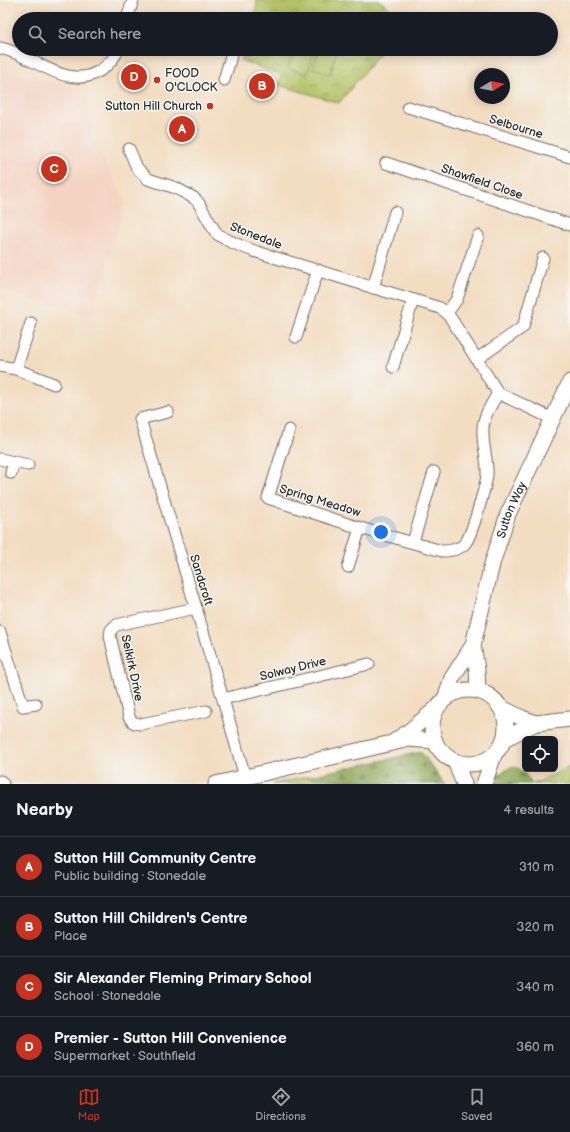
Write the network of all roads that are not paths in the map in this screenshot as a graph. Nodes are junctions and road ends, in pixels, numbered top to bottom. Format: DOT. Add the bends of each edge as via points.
graph roads {
  1 [pos="133,0"];
  2 [pos="130,12"];
  3 [pos="0,48"];
  4 [pos="12,51"];
  5 [pos="24,56"];
  6 [pos="114,56"];
  7 [pos="232,56"];
  8 [pos="224,80"];
  9 [pos="408,107"];
  10 [pos="129,149"];
  11 [pos="570,157"];
  12 [pos="386,163"];
  13 [pos="395,212"];
  14 [pos="570,226"];
  15 [pos="478,236"];
  16 [pos="543,258"];
  17 [pos="318,270"];
  18 [pos="373,288"];
  19 [pos="413,300"];
  20 [pos="447,313"];
  21 [pos="31,323"];
  22 [pos="296,337"];
  23 [pos="477,359"];
  24 [pos="0,366"];
  25 [pos="393,367"];
  26 [pos="16,369"];
  27 [pos="570,382"];
  28 [pos="54,384"];
  29 [pos="498,393"];
  30 [pos="168,412"];
  31 [pos="553,419"];
  32 [pos="288,430"];
  33 [pos="0,459"];
  34 [pos="14,462"];
  35 [pos="28,465"];
  36 [pos="434,472"];
  37 [pos="11,474"];
  38 [pos="360,528"];
  39 [pos="413,542"];
  40 [pos="348,567"];
  41 [pos="196,608"];
  42 [pos="0,632"];
  43 [pos="473,645"];
  44 [pos="3,653"];
  45 [pos="369,664"];
  46 [pos="478,690"];
  47 [pos="223,699"];
  48 [pos="441,703"];
  49 [pos="36,704"];
  50 [pos="500,707"];
  51 [pos="206,710"];
  52 [pos="570,719"];
  53 [pos="531,725"];
  54 [pos="504,739"];
  55 [pos="435,741"];
  56 [pos="392,742"];
  57 [pos="494,755"];
  58 [pos="455,761"];
  59 [pos="245,777"];
  60 [pos="216,784"];
  61 [pos="464,784"];
  62 [pos="484,784"];
  1 -- 2 [label="street"];
  3 -- 4 [label="street"];
  5 -- 6 [label="street" via="50,70 71,77 83,77 92,75 106,66"];
  7 -- 8 [label="street"];
  9 -- 11 [label="street, Selbourne"];
  10 -- 17 [label="street, Stonedale" via="137,168 148,180 176,188 194,198 216,233 252,250"];
  12 -- 14 [label="street, Shawfield Close"];
  13 -- 18 [label="street"];
  15 -- 20 [label="street" via="457,299"];
  16 -- 23 [label="street" via="523,327"];
  17 -- 18 [label="street, Stonedale"];
  17 -- 22 [label="street"];
  18 -- 19 [label="street, Stonedale"];
  19 -- 20 [label="street, Stonedale" via="440,308"];
  19 -- 25 [label="street"];
  20 -- 23 [label="street"];
  21 -- 26 [label="street"];
  23 -- 29 [label="street"];
  24 -- 26 [label="street"];
  26 -- 28 [label="street"];
  27 -- 31 [label="street, Sutton Way"];
  29 -- 31 [label="street"];
  29 -- 39 [label="street, Spring Meadow" via="482,429 487,475 466,542 447,551"];
  30 -- 41 [label="street, Sandcroft" via="140,419"];
  31 -- 43 [label="street, Sutton Way" via="508,514 492,564"];
  32 -- 38 [label="street, Spring Meadow" via="268,498"];
  33 -- 34 [label="street"];
  34 -- 35 [label="street"];
  34 -- 37 [label="street"];
  36 -- 39 [label="street"];
  38 -- 39 [label="street, Spring Meadow"];
  38 -- 40 [label="street"];
  41 -- 47 [label="street, Sandcroft"];
  41 -- 51 [label="street, Selkirk Drive" via="116,625 110,636 132,722 141,724"];
  42 -- 44 [label="street"];
  43 -- 46 [label="street, Sutton Way"];
  43 -- 48 [label="street, Sutton Way" via="452,678"];
  44 -- 49 [label="street" via="23,706"];
  45 -- 47 [label="street, Solway Drive"];
  46 -- 48 [label="street" via="462,690 451,694"];
  46 -- 50 [label="street" via="489,695"];
  47 -- 59 [label="street, Sandcroft"];
  48 -- 55 [label="street" via="432,722"];
  48 -- 56 [label="street" via="408,732"];
  50 -- 53 [label="street"];
  50 -- 54 [label="street" via="506,724"];
  52 -- 53 [label="street"];
  53 -- 54 [label="street"];
  54 -- 57 [label="street"];
  55 -- 56 [label="street" via="409,739"];
  55 -- 58 [label="street" via="443,753"];
  56 -- 59 [label="street"];
  57 -- 58 [label="street" via="476,764"];
  57 -- 62 [label="street"];
  58 -- 61 [label="street"];
  59 -- 60 [label="street"];
}
